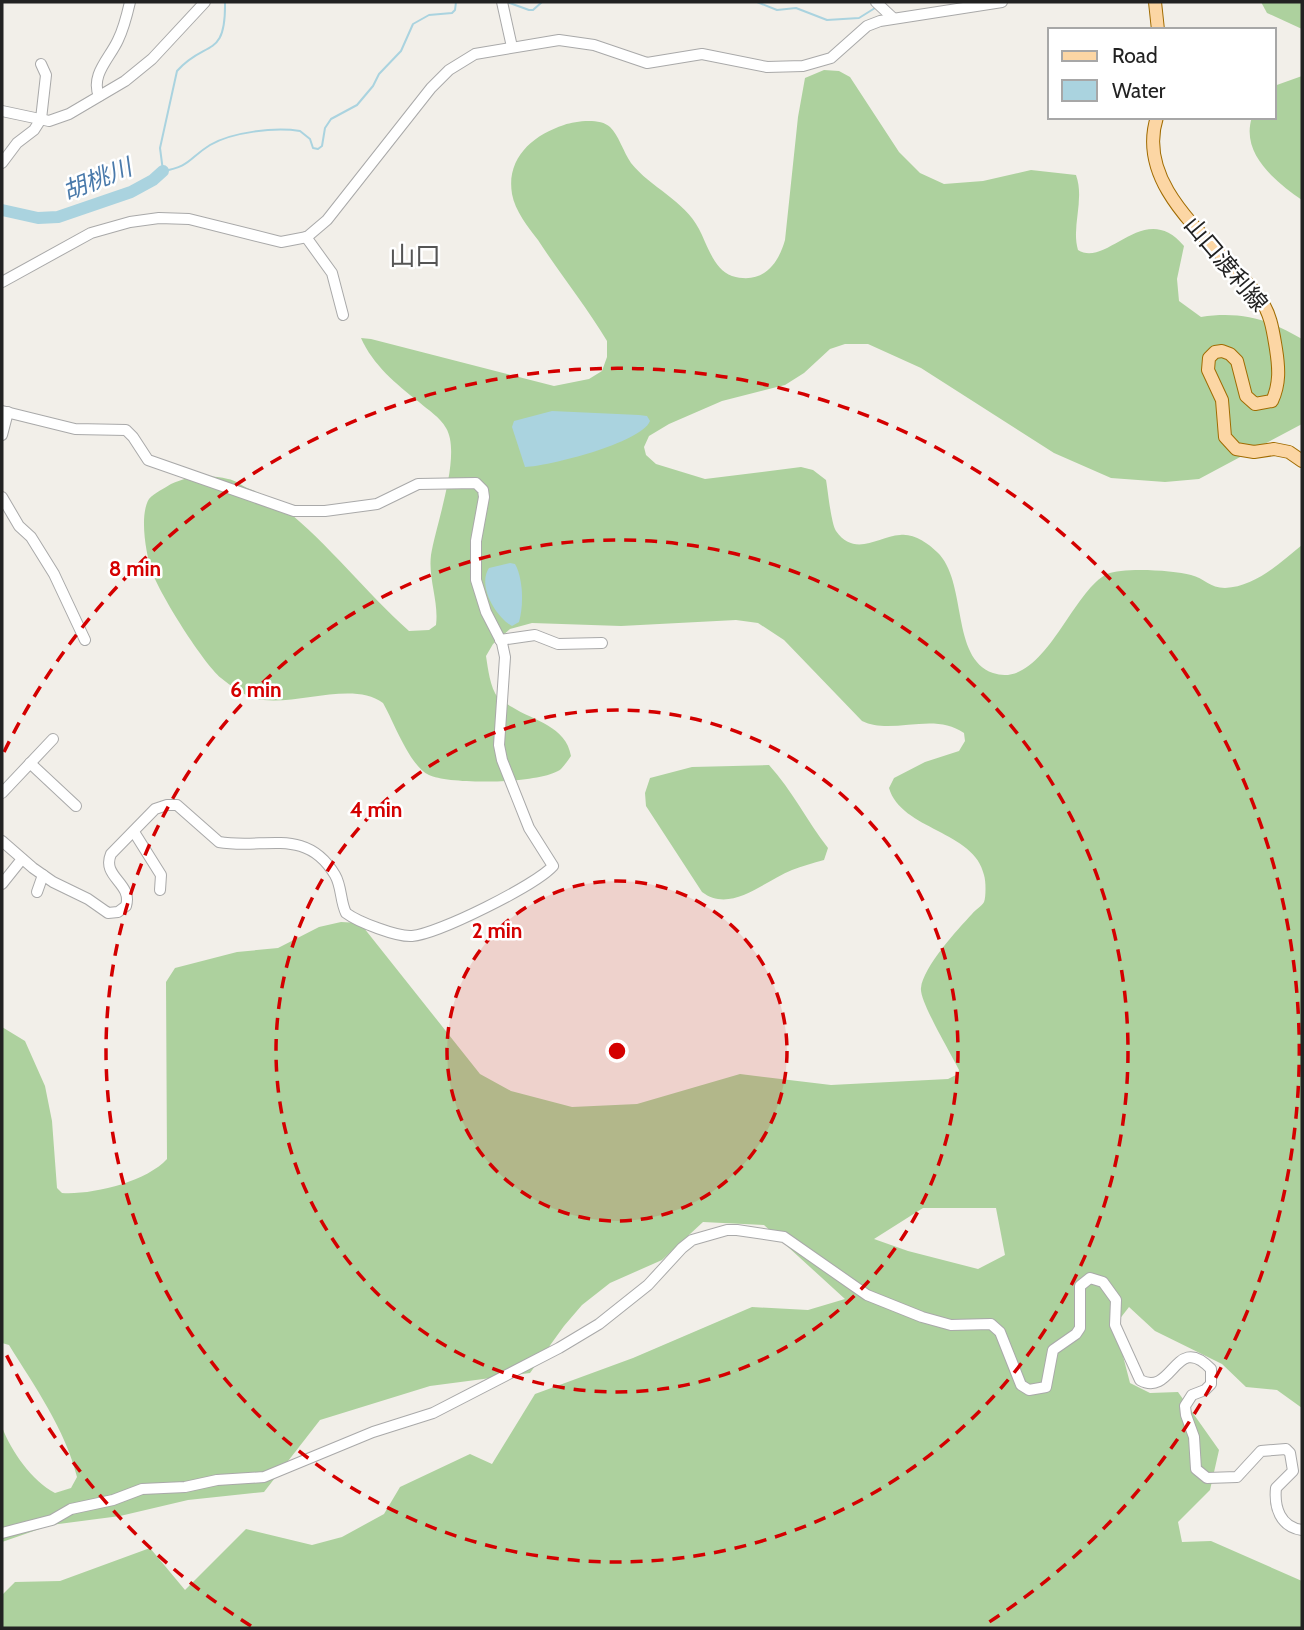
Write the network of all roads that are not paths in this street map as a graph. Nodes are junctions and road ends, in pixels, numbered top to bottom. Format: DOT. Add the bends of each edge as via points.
graph roads {
  1 [pos="130,2"];
  2 [pos="205,2"];
  3 [pos="502,2"];
  4 [pos="876,2"];
  5 [pos="1002,2"];
  6 [pos="1156,2"];
  7 [pos="894,18"];
  8 [pos="1158,28"];
  9 [pos="513,47"];
  10 [pos="41,64"];
  11 [pos="99,96"];
  12 [pos="2,111"];
  13 [pos="41,118"];
  14 [pos="1156,119"];
  15 [pos="2,163"];
  16 [pos="306,237"];
  17 [pos="2,282"];
  18 [pos="343,315"];
  19 [pos="5,411"];
  20 [pos="2,435"];
  21 [pos="1302,461"];
  22 [pos="2,497"];
  23 [pos="85,640"];
  24 [pos="500,640"];
  25 [pos="602,643"];
  26 [pos="53,739"];
  27 [pos="30,763"];
  28 [pos="2,793"];
  29 [pos="76,806"];
  30 [pos="134,832"];
  31 [pos="2,841"];
  32 [pos="22,859"];
  33 [pos="43,875"];
  34 [pos="2,884"];
  35 [pos="160,890"];
  36 [pos="37,892"];
  37 [pos="1302,1530"];
  38 [pos="2,1533"];
  1 -- 11 [label="street" via="120,36 98,75"];
  2 -- 11 [label="street" via="152,59"];
  3 -- 9 [label="street"];
  4 -- 7 [label="street"];
  5 -- 7 [label="street"];
  6 -- 8 [label="main road"];
  7 -- 9 [label="street" via="867,26 831,58 803,66 767,67 702,54 647,63 568,41"];
  9 -- 16 [label="street" via="475,54 443,76 327,220"];
  10 -- 13 [label="street" via="46,75"];
  11 -- 13 [label="street" via="58,119"];
  12 -- 13 [label="street"];
  13 -- 15 [label="street"];
  14 -- 21 [label="main road, 山口渡利線" via="1153,152 1170,193 1260,299 1270,318 1278,366 1278,389 1272,401 1255,404 1246,396 1237,361 1230,354 1215,352 1209,358 1208,370 1222,400 1225,437 1236,449 1274,449"];
  16 -- 17 [label="street" via="281,242 189,219 139,220 91,233"];
  16 -- 18 [label="street" via="332,273"];
  19 -- 20 [label="street"];
  19 -- 24 [label="street" via="75,429 126,430 148,460 294,511 377,504 418,484 476,483 484,497 476,541 476,580"];
  22 -- 23 [label="street" via="54,574"];
  24 -- 25 [label="street" via="535,635 558,644"];
  24 -- 30 [label="street" via="505,657 502,760 529,828 553,866 506,898 430,932 404,936 346,913 335,876 305,846 219,842 184,809 172,804 155,809"];
  26 -- 27 [label="street"];
  27 -- 28 [label="street"];
  27 -- 29 [label="street"];
  30 -- 33 [label="street" via="109,858 110,871 128,898 118,912 108,913"];
  30 -- 35 [label="street" via="161,875"];
  31 -- 32 [label="street"];
  32 -- 33 [label="street"];
  32 -- 34 [label="street"];
  33 -- 36 [label="street"];
  37 -- 38 [label="street" via="1275,1510 1276,1488 1293,1471 1286,1449 1261,1451 1237,1477 1207,1478 1196,1469 1194,1437 1185,1406 1192,1395 1212,1384 1211,1369 1187,1357 1160,1382 1140,1380 1115,1325 1116,1300 1103,1282 1090,1278 1080,1286 1080,1328 1053,1350 1046,1387 1029,1390 1021,1385 1000,1332 991,1324 951,1325 892,1306 867,1295 784,1237 737,1230 692,1240 628,1303 599,1324 433,1413 264,1477 142,1489"];
}
